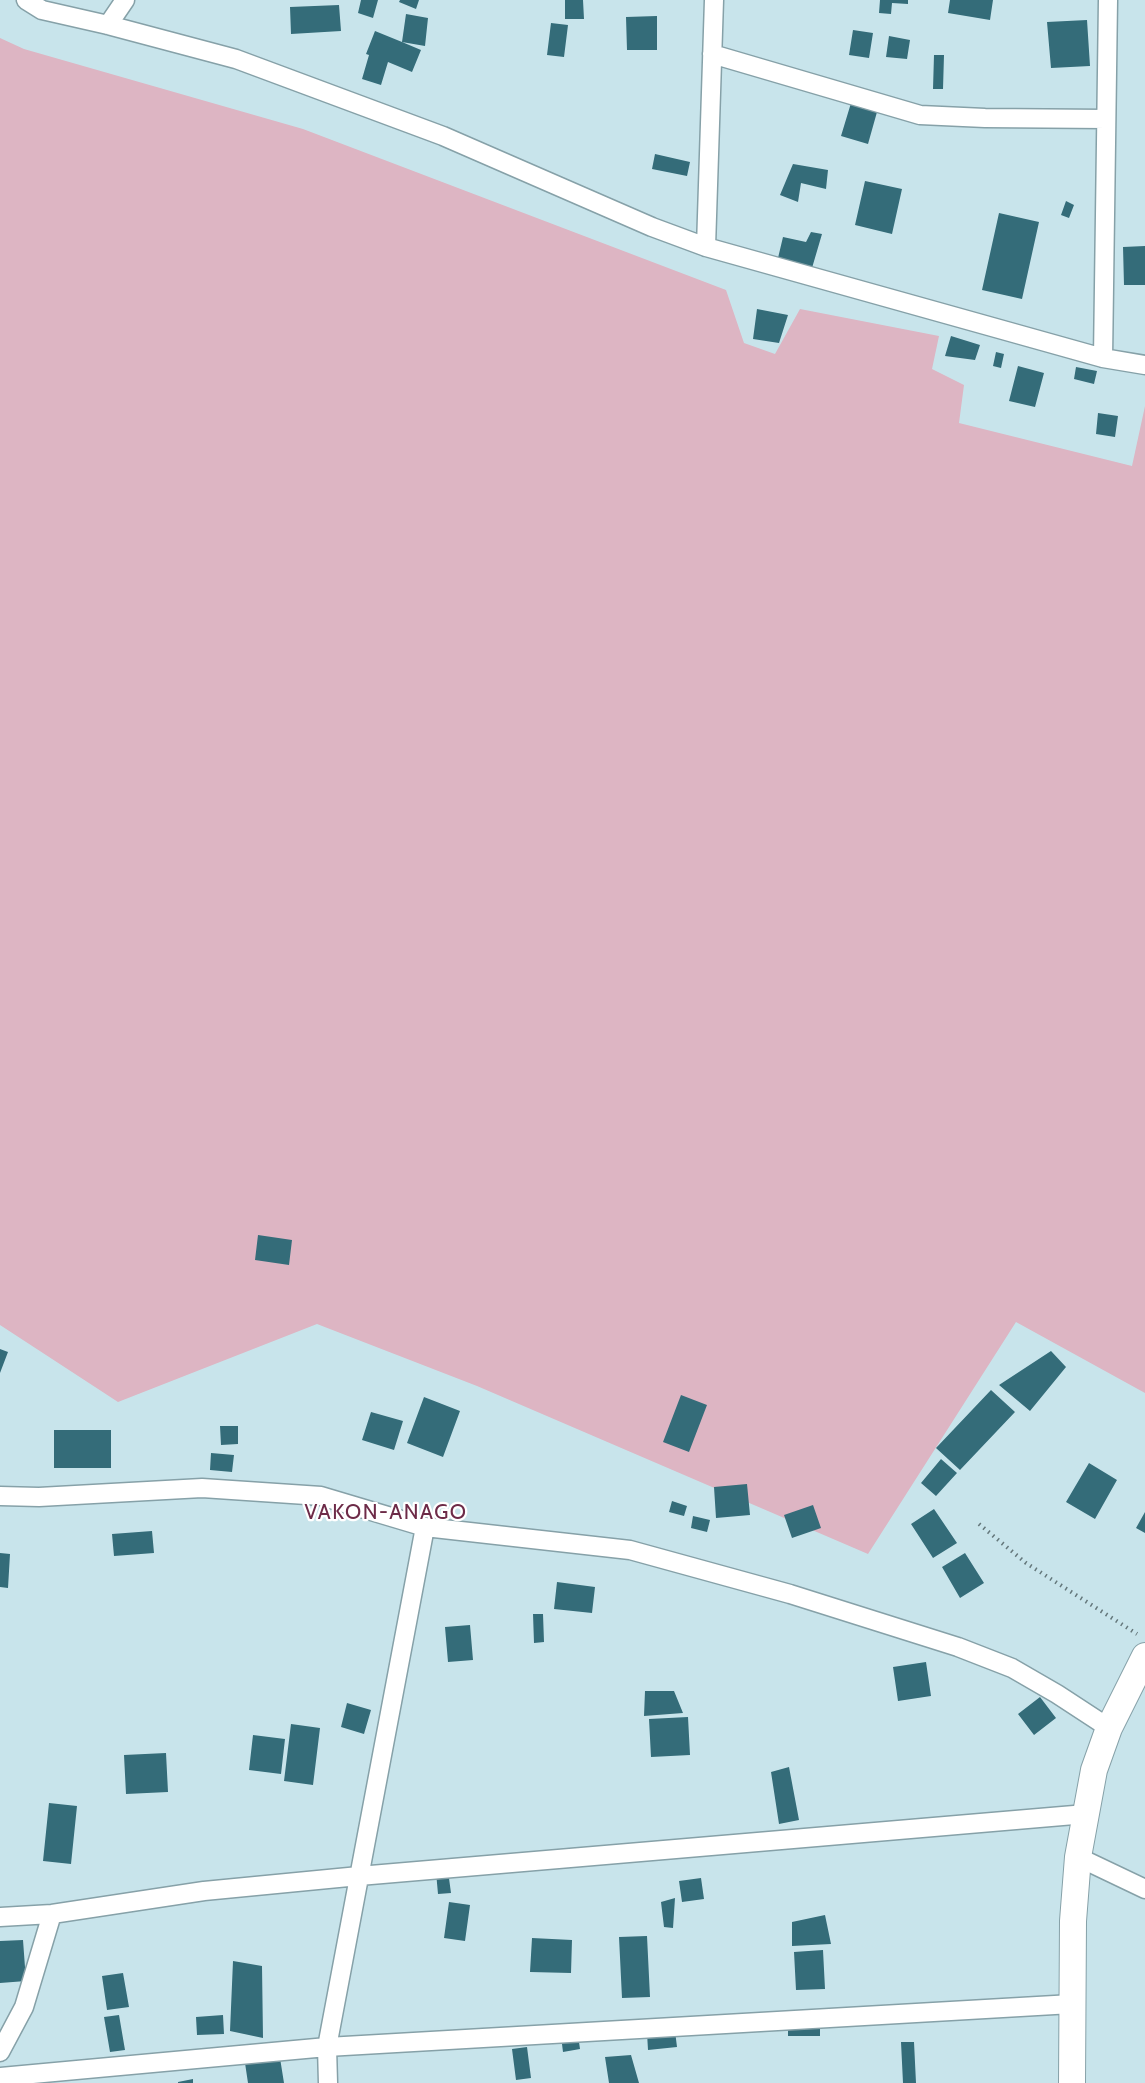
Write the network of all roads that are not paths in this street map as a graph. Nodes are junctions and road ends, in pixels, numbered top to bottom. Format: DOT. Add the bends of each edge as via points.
graph roads {
  1 [pos="26,0"];
  2 [pos="125,0"];
  3 [pos="714,0"];
  4 [pos="1108,0"];
  5 [pos="108,25"];
  6 [pos="712,54"];
  7 [pos="1106,119"];
  8 [pos="706,247"];
  9 [pos="1103,358"];
  10 [pos="1145,365"];
  11 [pos="0,1496"];
  12 [pos="425,1527"];
  13 [pos="1145,1656"];
  14 [pos="1109,1728"];
  15 [pos="1086,1814"];
  16 [pos="1078,1857"];
  17 [pos="359,1875"];
  18 [pos="1145,1889"];
  19 [pos="52,1914"];
  20 [pos="0,1917"];
  21 [pos="1072,2004"];
  22 [pos="327,2048"];
  23 [pos="0,2052"];
  24 [pos="88,2076"];
  25 [pos="0,2077"];
  26 [pos="328,2083"];
  27 [pos="1072,2083"];
  1 -- 5 [label="street" via="42,10"];
  2 -- 5 [label="street"];
  3 -- 6 [label="street"];
  4 -- 7 [label="street"];
  5 -- 8 [label="street" via="236,59 443,136"];
  6 -- 7 [label="street" via="920,115"];
  6 -- 8 [label="street"];
  7 -- 9 [label="street"];
  8 -- 9 [label="street"];
  9 -- 10 [label="street"];
  11 -- 12 [label="street" via="202,1488 321,1496"];
  12 -- 14 [label="street" via="630,1550 790,1594 1012,1668"];
  12 -- 17 [label="street"];
  13 -- 14 [label="main road"];
  14 -- 15 [label="main road" via="1094,1770"];
  15 -- 16 [label="main road"];
  15 -- 17 [label="street"];
  16 -- 18 [label="street"];
  16 -- 21 [label="main road"];
  17 -- 19 [label="street" via="204,1891"];
  17 -- 22 [label="street"];
  19 -- 20 [label="street"];
  19 -- 23 [label="street" via="24,2007"];
  21 -- 22 [label="street"];
  21 -- 27 [label="main road"];
  22 -- 24 [label="street"];
  22 -- 26 [label="street"];
  24 -- 25 [label="street"];
}
